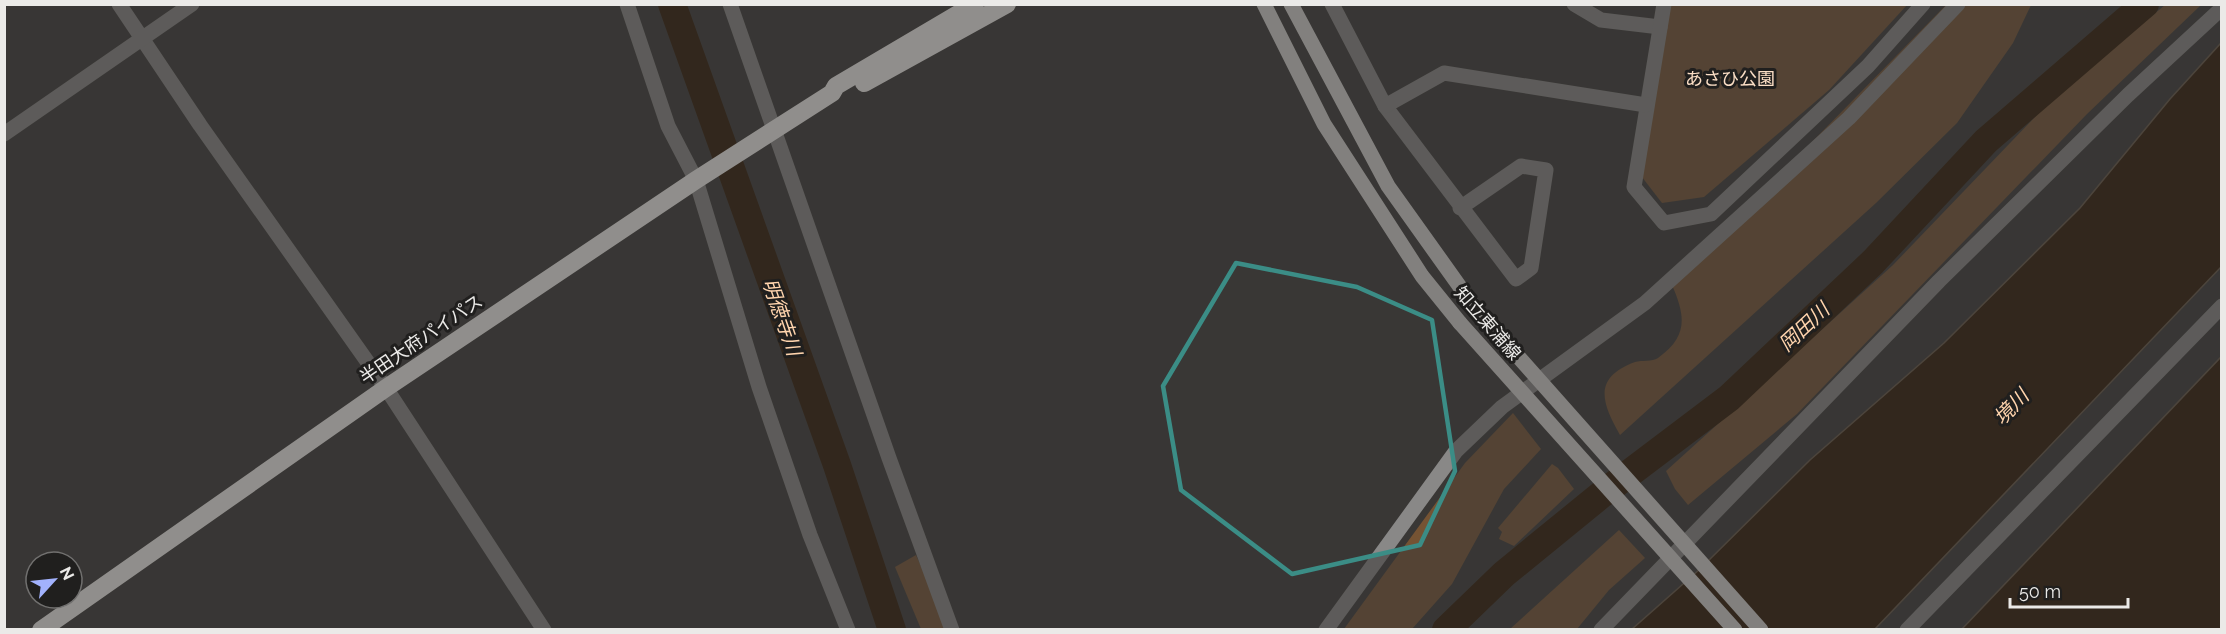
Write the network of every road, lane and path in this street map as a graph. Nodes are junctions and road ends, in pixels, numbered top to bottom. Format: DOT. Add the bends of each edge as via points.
graph roads {
  1 [pos="119,4"];
  2 [pos="192,4"];
  3 [pos="627,4"];
  4 [pos="730,4"];
  5 [pos="975,4"];
  6 [pos="1007,4"];
  7 [pos="1264,4"];
  8 [pos="1291,4"];
  9 [pos="1332,4"];
  10 [pos="1574,4"];
  11 [pos="1664,4"];
  12 [pos="1923,4"];
  13 [pos="1958,4"];
  14 [pos="2222,8"];
  15 [pos="1660,27"];
  16 [pos="143,38"];
  17 [pos="832,93"];
  18 [pos="1646,105"];
  19 [pos="1385,106"];
  20 [pos="774,130"];
  21 [pos="4,134"];
  22 [pos="703,176"];
  23 [pos="1460,208"];
  24 [pos="2222,306"];
  25 [pos="386,388"];
  26 [pos="41,630"];
  27 [pos="544,630"];
  28 [pos="849,630"];
  29 [pos="952,630"];
  30 [pos="1326,630"];
  31 [pos="1601,630"];
  32 [pos="1735,630"];
  33 [pos="1761,630"];
  34 [pos="1907,630"];
  1 -- 16 [label="street"];
  2 -- 16 [label="street"];
  3 -- 22 [label="street" via="668,126"];
  4 -- 20 [label="street"];
  5 -- 17 [label="highway, 半田大府パイパス" via="836,86"];
  6 -- 17 [label="highway, 半田大府パイパス" via="844,94"];
  7 -- 32 [label="main road, 知立東浦線, bridge" via="1324,124 1403,248 1460,323"];
  8 -- 33 [label="main road, 知立東浦線, bridge" via="1388,186 1475,308"];
  9 -- 19 [label="street"];
  10 -- 15 [label="street" via="1601,20"];
  11 -- 15 [label="street"];
  12 -- 18 [label="street" via="1868,66 1711,214 1664,223 1634,187"];
  13 -- 30 [label="street" via="1849,118 1645,303 1502,407 1456,451"];
  14 -- 31 [label="street" via="1939,280"];
  15 -- 18 [label="street"];
  16 -- 21 [label="street"];
  16 -- 25 [label="street"];
  17 -- 20 [label="highway, 半田大府パイパス"];
  18 -- 19 [label="street" via="1444,73"];
  19 -- 23 [label="street"];
  20 -- 22 [label="highway, 半田大府パイパス"];
  20 -- 29 [label="street"];
  22 -- 25 [label="highway, 半田大府パイパス"];
  22 -- 28 [label="street" via="759,387 810,535"];
  23 -- 23 [label="street" via="1521,166 1546,170 1531,268 1516,279"];
  24 -- 34 [label="street"];
  25 -- 26 [label="highway, 半田大府パイパス"];
  25 -- 27 [label="street"];
}
